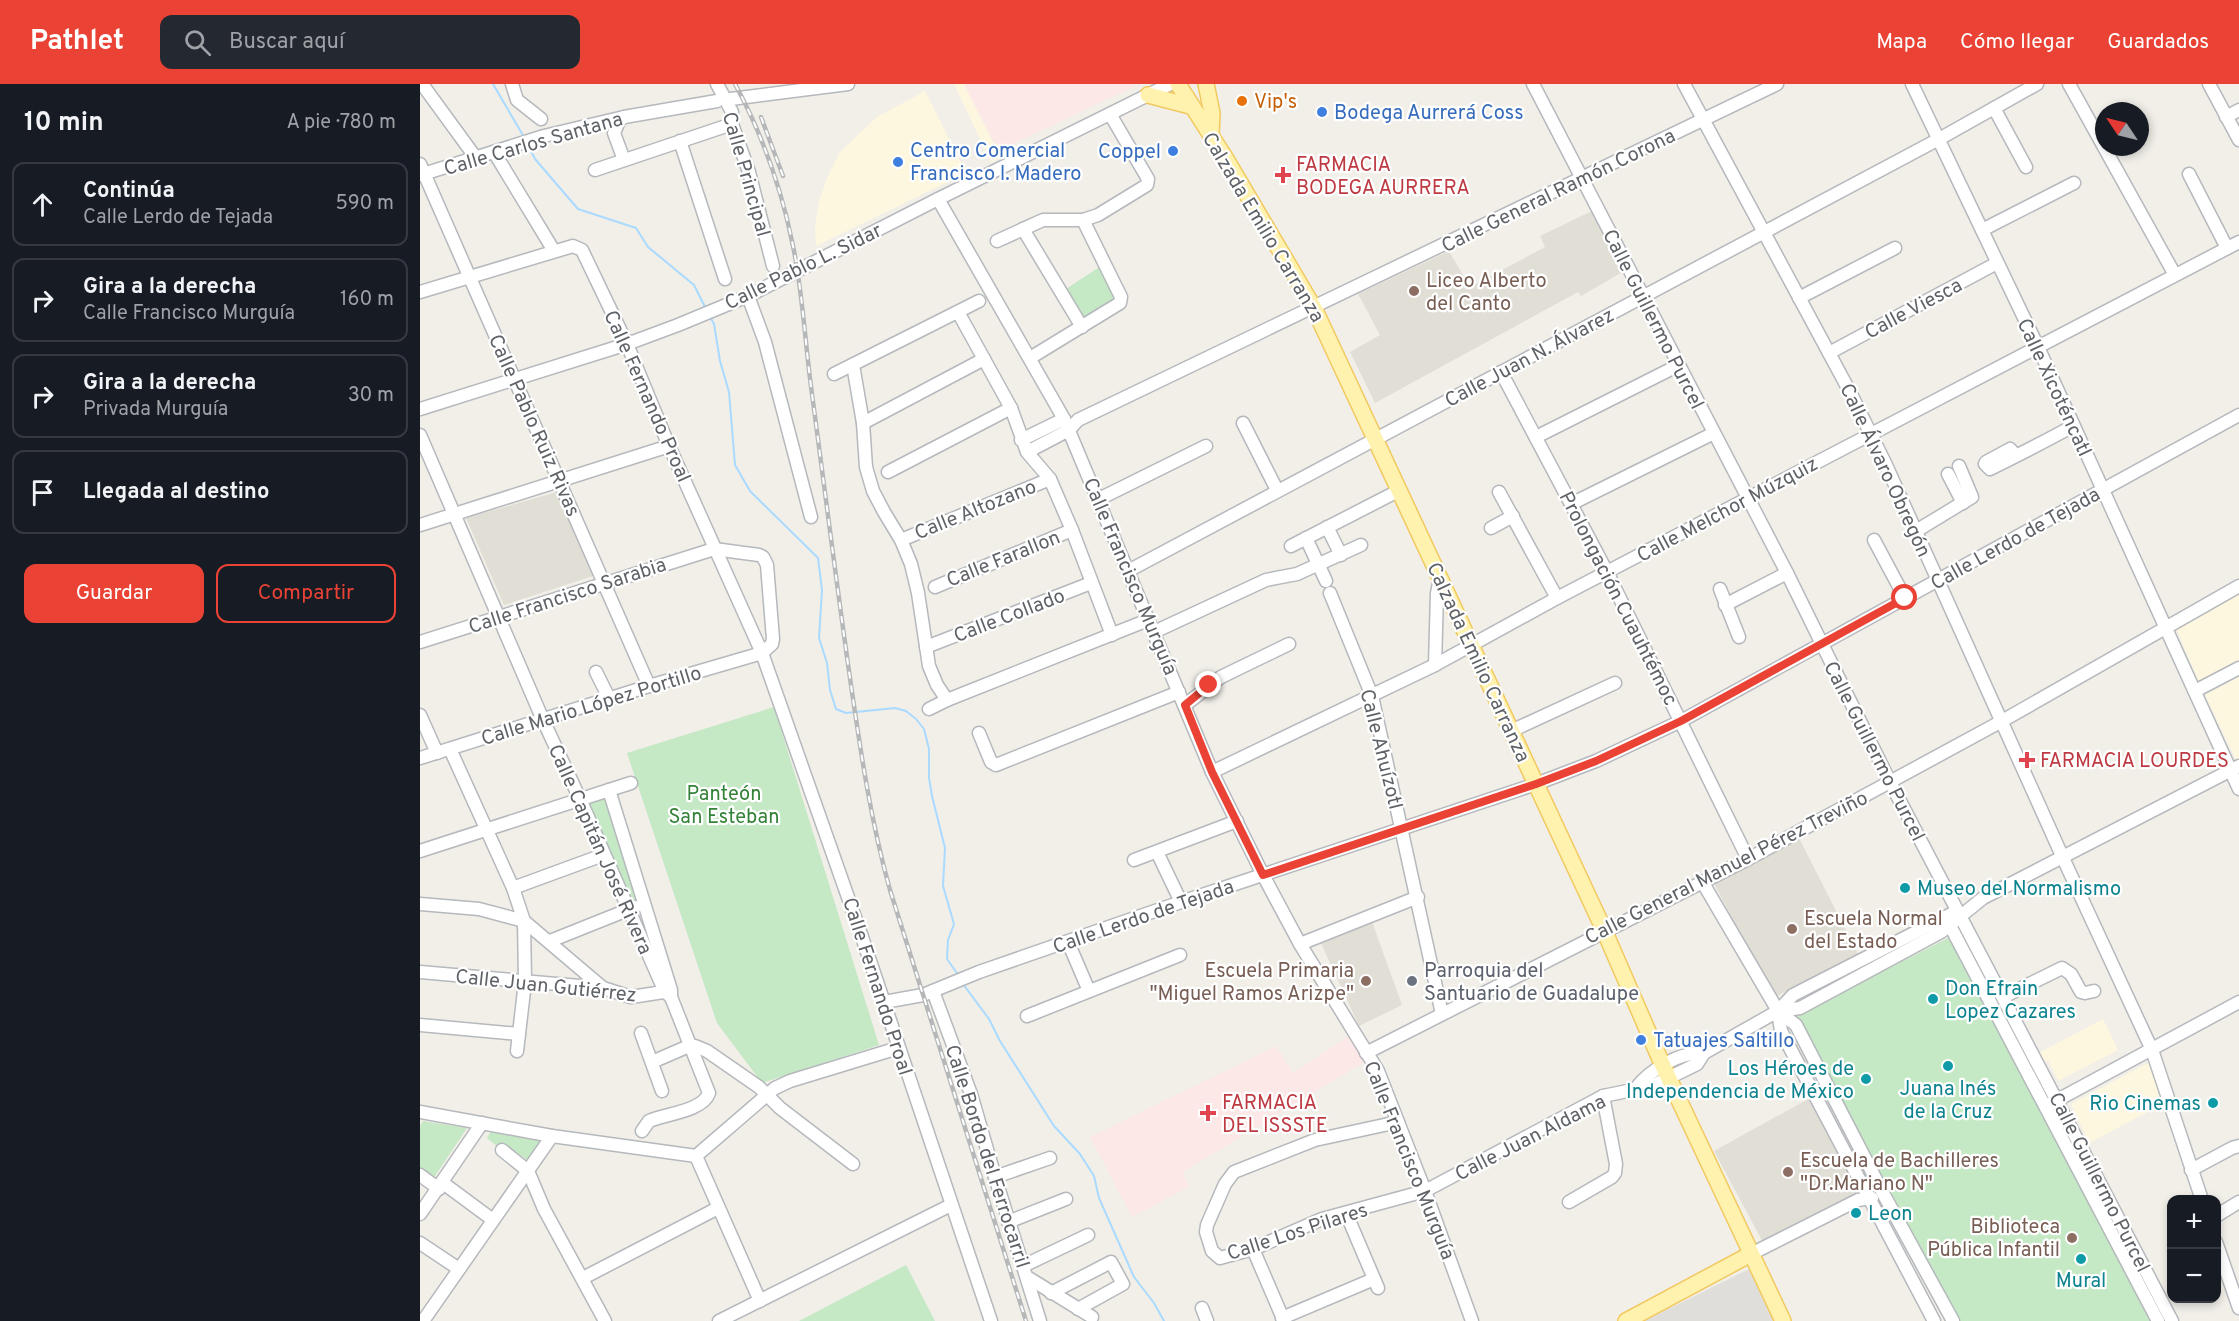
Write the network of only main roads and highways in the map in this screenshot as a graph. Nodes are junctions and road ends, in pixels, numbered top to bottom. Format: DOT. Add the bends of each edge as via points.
graph roads {
  1 [pos="1178,84"];
  2 [pos="1206,84"];
  3 [pos="1216,84"];
  4 [pos="1148,95"];
  5 [pos="1190,106"];
  6 [pos="1212,113"];
  7 [pos="1211,135"];
  8 [pos="1751,1254"];
  9 [pos="1626,1321"];
  10 [pos="1783,1321"];
  1 -- 5 [label="main road, Calzada Emilio Carranza"];
  2 -- 6 [label="main road"];
  3 -- 6 [label="main road"];
  4 -- 5 [label="main road"];
  5 -- 7 [label="main road, Calzada Emilio Carranza"];
  6 -- 7 [label="main road"];
  7 -- 8 [label="main road, Calzada Emilio Carranza" via="1314,308"];
  8 -- 9 [label="main road"];
  8 -- 10 [label="main road, Calzada Emilio Carranza"];
}
